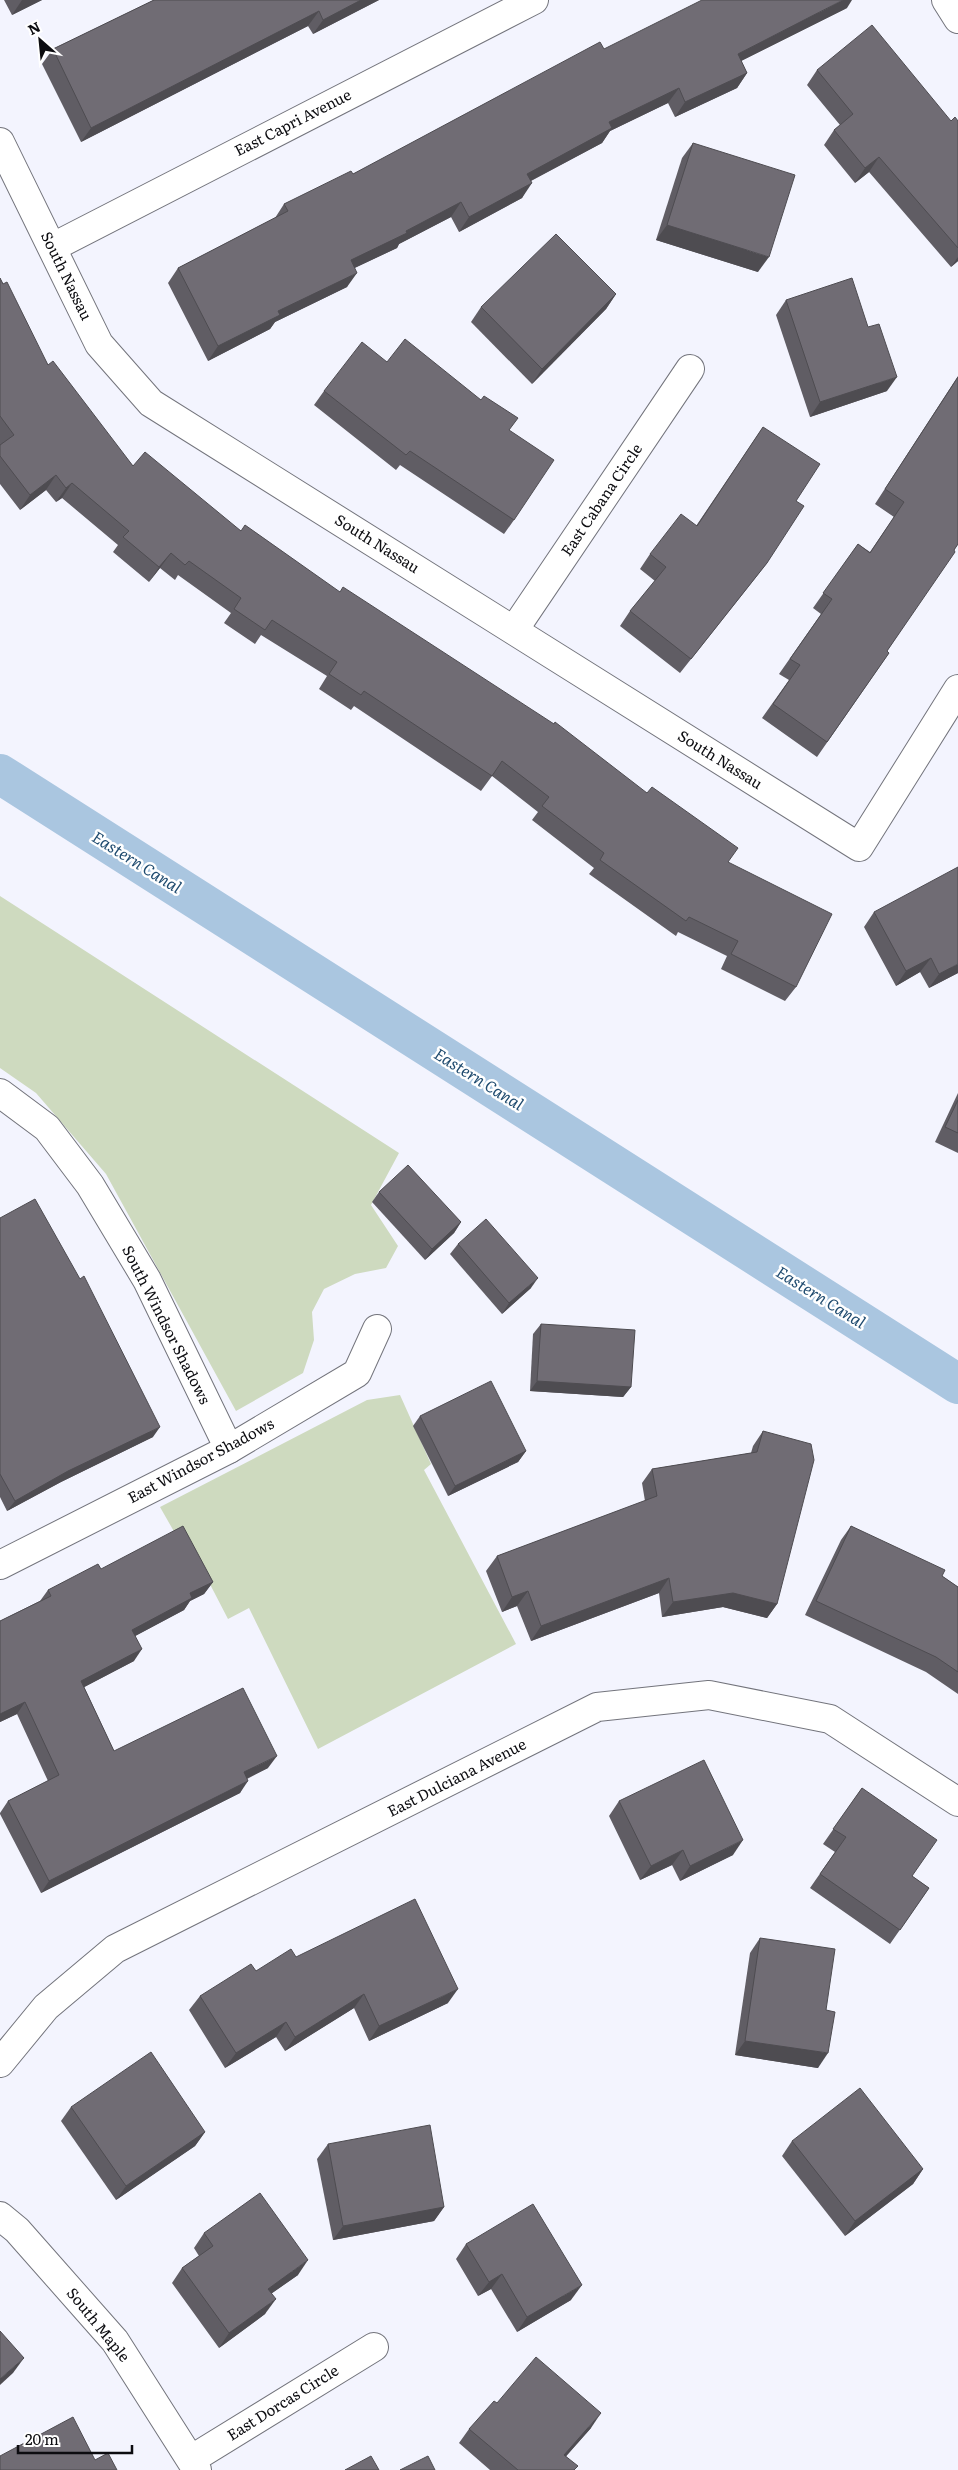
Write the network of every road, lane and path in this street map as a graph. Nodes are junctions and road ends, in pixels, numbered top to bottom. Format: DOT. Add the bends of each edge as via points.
graph roads {
  1 [pos="534,0"];
  2 [pos="946,0"];
  3 [pos="958,19"];
  4 [pos="0,142"];
  5 [pos="52,247"];
  6 [pos="690,369"];
  7 [pos="514,630"];
  8 [pos="958,689"];
  9 [pos="0,1093"];
  10 [pos="377,1329"];
  11 [pos="229,1449"];
  12 [pos="0,1565"];
  13 [pos="958,1802"];
  14 [pos="0,2063"];
  15 [pos="0,2216"];
  16 [pos="374,2347"];
  17 [pos="194,2465"];
  1 -- 5 [label="street, East Capri Avenue"];
  2 -- 3 [label="street"];
  4 -- 5 [label="street, South Nassau"];
  5 -- 7 [label="street, South Nassau" via="99,344 151,403"];
  6 -- 7 [label="street, East Cabana Circle"];
  7 -- 8 [label="street, South Nassau" via="859,847"];
  9 -- 11 [label="street, South Windsor Shadows" via="47,1128 90,1185 147,1280"];
  10 -- 11 [label="street, East Windsor Shadows" via="357,1373"];
  11 -- 12 [label="street, East Windsor Shadows"];
  13 -- 14 [label="street, East Dulciana Avenue" via="830,1719 709,1695 597,1707 115,1949 46,2007"];
  15 -- 17 [label="street, South Maple" via="17,2230 115,2341"];
  16 -- 17 [label="street, East Dorcas Circle"];
}
